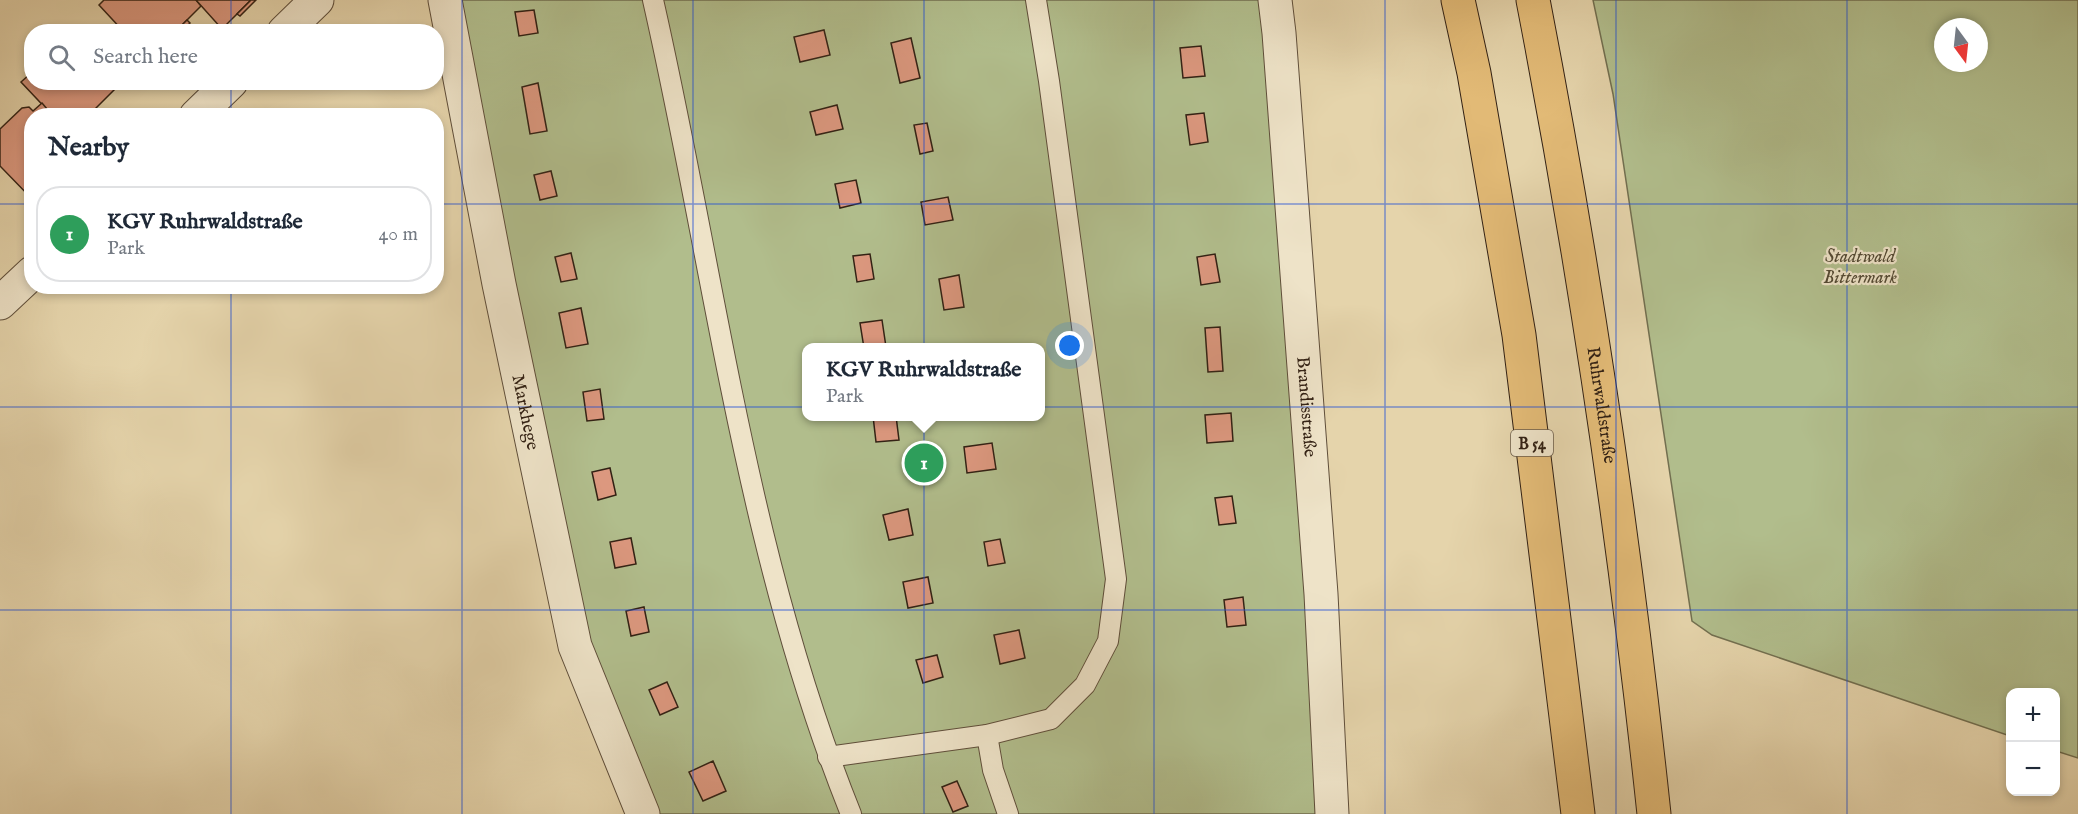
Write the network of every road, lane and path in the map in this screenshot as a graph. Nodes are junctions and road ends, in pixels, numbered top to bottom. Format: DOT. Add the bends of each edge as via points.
graph roads {
  1 [pos="317,0"];
  2 [pos="445,0"];
  3 [pos="653,0"];
  4 [pos="1036,0"];
  5 [pos="1275,0"];
  6 [pos="1458,0"];
  7 [pos="1533,0"];
  8 [pos="292,24"];
  9 [pos="223,90"];
  10 [pos="204,108"];
  11 [pos="24,280"];
  12 [pos="0,303"];
  13 [pos="987,735"];
  14 [pos="828,757"];
  15 [pos="643,814"];
  16 [pos="851,814"];
  17 [pos="1008,814"];
  18 [pos="1332,814"];
  19 [pos="1578,814"];
  20 [pos="1654,814"];
  1 -- 8 [label="street"];
  2 -- 15 [label="street, Markhege" via="499,284 575,646"];
  3 -- 14 [label="lane" via="756,504 782,610"];
  4 -- 13 [label="lane" via="1116,579 1108,641 1085,685 1051,719"];
  5 -- 18 [label="street, Brandisstraße" via="1320,582"];
  6 -- 19 [label="highway, B 54" via="1519,336"];
  7 -- 20 [label="highway, Ruhrwaldstraße" via="1620,532"];
  9 -- 10 [label="street"];
  11 -- 12 [label="street"];
  13 -- 14 [label="lane"];
  13 -- 17 [label="lane" via="993,770"];
  14 -- 16 [label="lane"];
}
